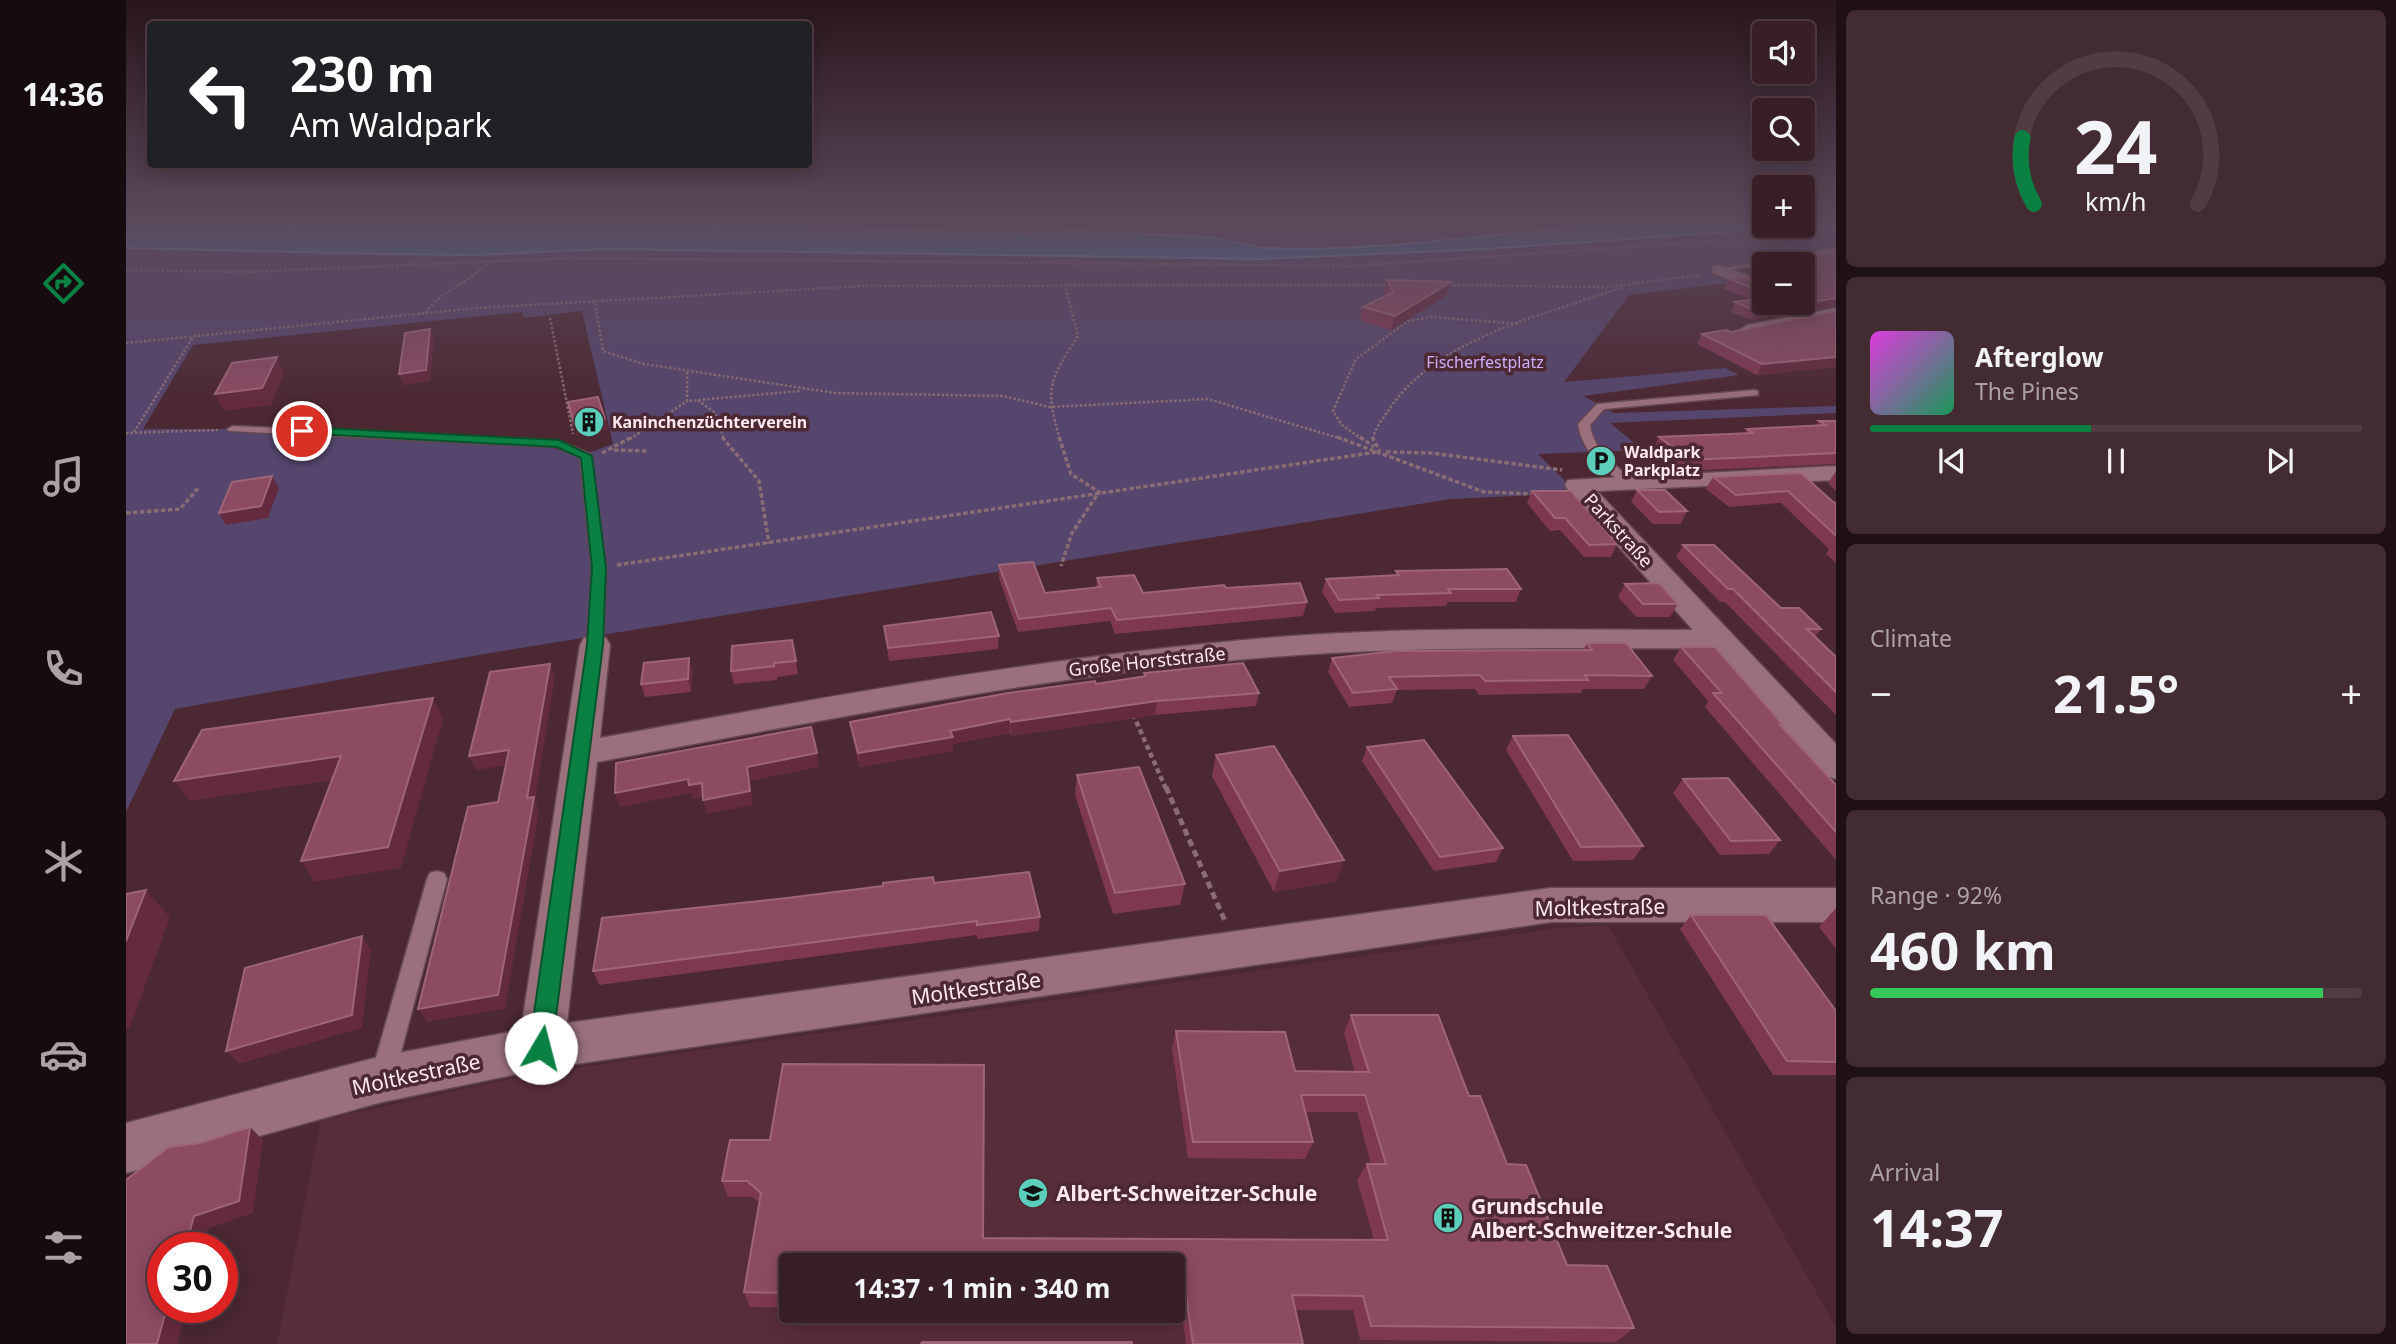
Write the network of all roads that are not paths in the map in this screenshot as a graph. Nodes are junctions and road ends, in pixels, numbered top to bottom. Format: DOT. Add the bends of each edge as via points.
graph roads {
  1 [pos="1815,306"];
  2 [pos="1835,313"];
  3 [pos="1725,334"];
  4 [pos="1754,393"];
  5 [pos="233,429"];
  6 [pos="1629,483"];
  7 [pos="1832,486"];
  8 [pos="1718,639"];
  9 [pos="595,645"];
  10 [pos="582,753"];
  11 [pos="1836,766"];
  12 [pos="437,878"];
  13 [pos="1836,905"];
  14 [pos="541,1048"];
  15 [pos="382,1079"];
  16 [pos="126,1148"];
  1 -- 2 [label="street"];
  2 -- 3 [label="street"];
  4 -- 6 [label="lane" via="1601,406 1584,424 1584,435 1593,452"];
  5 -- 9 [label="lane" via="559,444 582,454 599,568"];
  6 -- 7 [label="street, Parkstraße" via="1801,475"];
  6 -- 8 [label="street, Parkstraße" via="1583,491"];
  8 -- 10 [label="street, Große Horststraße" via="1368,640 1102,664"];
  8 -- 11 [label="street, Parkstraße"];
  9 -- 10 [label="street"];
  10 -- 14 [label="street"];
  12 -- 15 [label="lane"];
  13 -- 14 [label="street, Moltkestraße" via="1551,905"];
  14 -- 15 [label="street, Moltkestraße"];
  15 -- 16 [label="street, Moltkestraße"];
}
